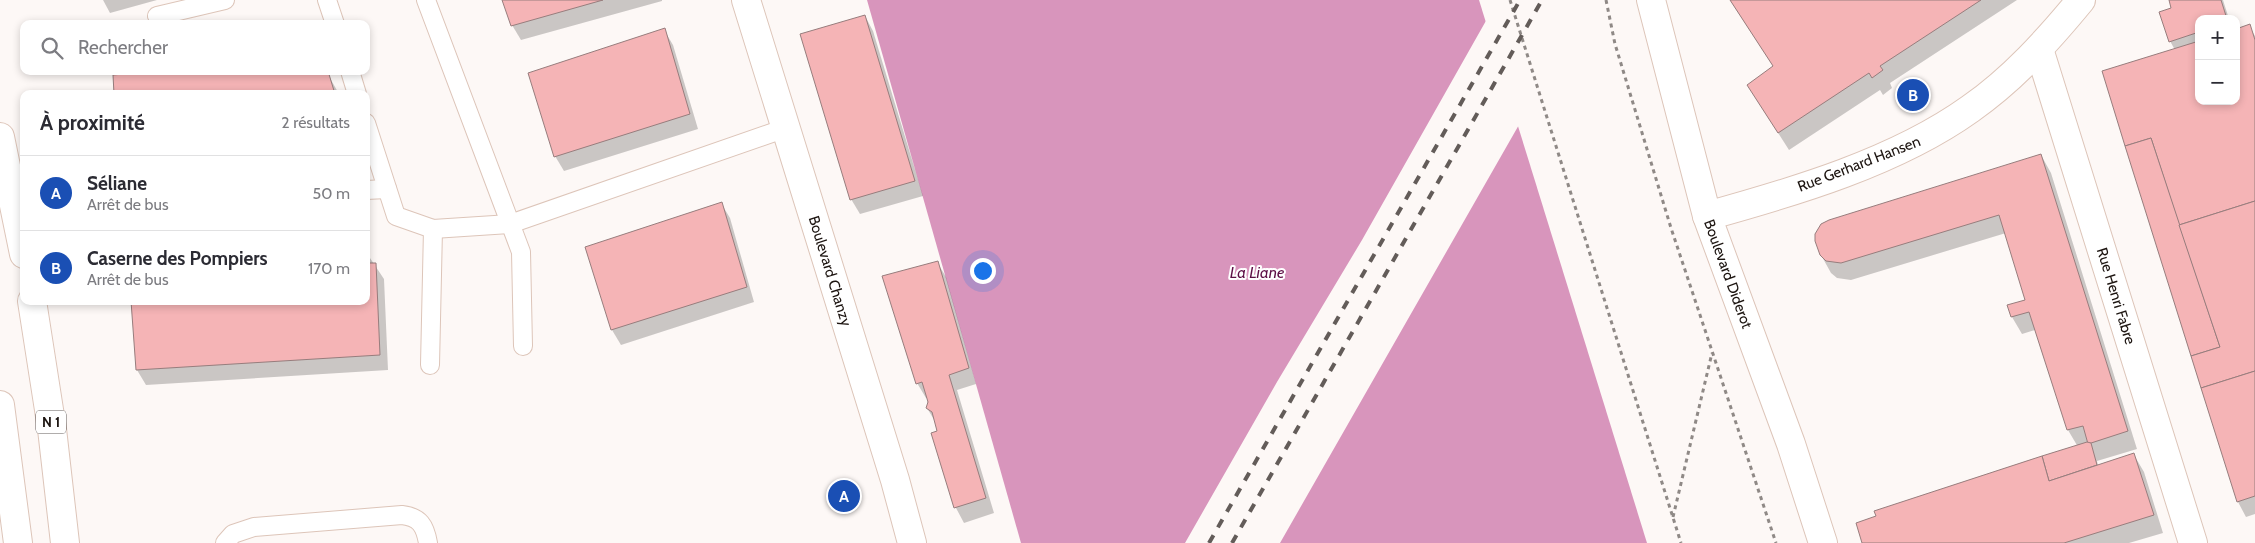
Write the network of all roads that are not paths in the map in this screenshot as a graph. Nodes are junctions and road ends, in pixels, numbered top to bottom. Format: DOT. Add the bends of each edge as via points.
graph roads {
  1 [pos="224,0"];
  2 [pos="327,0"];
  3 [pos="426,0"];
  4 [pos="746,0"];
  5 [pos="1651,0"];
  6 [pos="2081,0"];
  7 [pos="156,16"];
  8 [pos="334,20"];
  9 [pos="2039,49"];
  10 [pos="351,75"];
  11 [pos="356,90"];
  12 [pos="786,128"];
  13 [pos="370,136"];
  14 [pos="0,137"];
  15 [pos="387,189"];
  16 [pos="370,190"];
  17 [pos="1707,216"];
  18 [pos="510,224"];
  19 [pos="433,229"];
  20 [pos="20,234"];
  21 [pos="33,305"];
  22 [pos="524,346"];
  23 [pos="430,365"];
  24 [pos="0,405"];
  25 [pos="907,540"];
  26 [pos="18,543"];
  27 [pos="66,543"];
  28 [pos="226,543"];
  29 [pos="428,543"];
  30 [pos="1823,543"];
  31 [pos="2193,543"];
  1 -- 7 [label="lane"];
  2 -- 8 [label="lane"];
  3 -- 18 [label="lane"];
  4 -- 12 [label="main road, Boulevard Chanzy"];
  5 -- 17 [label="main road, Boulevard Diderot"];
  6 -- 9 [label="main road, Rue Gerhard Hansen"];
  9 -- 17 [label="main road, Rue Gerhard Hansen" via="1996,90 1928,136 1879,159 1821,180"];
  9 -- 31 [label="main road, Rue Henri Fabre"];
  10 -- 11 [label="lane"];
  12 -- 18 [label="lane"];
  12 -- 25 [label="main road, Boulevard Chanzy" via="896,480"];
  13 -- 15 [label="lane"];
  14 -- 20 [label="main road"];
  15 -- 16 [label="lane"];
  15 -- 19 [label="lane" via="396,216"];
  17 -- 30 [label="main road, Boulevard Diderot" via="1791,444"];
  18 -- 19 [label="lane"];
  18 -- 22 [label="lane" via="522,252"];
  19 -- 23 [label="lane"];
  21 -- 27 [label="main road, N 1"];
  24 -- 26 [label="main road"];
  28 -- 29 [label="lane" via="233,534 254,527 402,515 413,516 421,522"];
}
